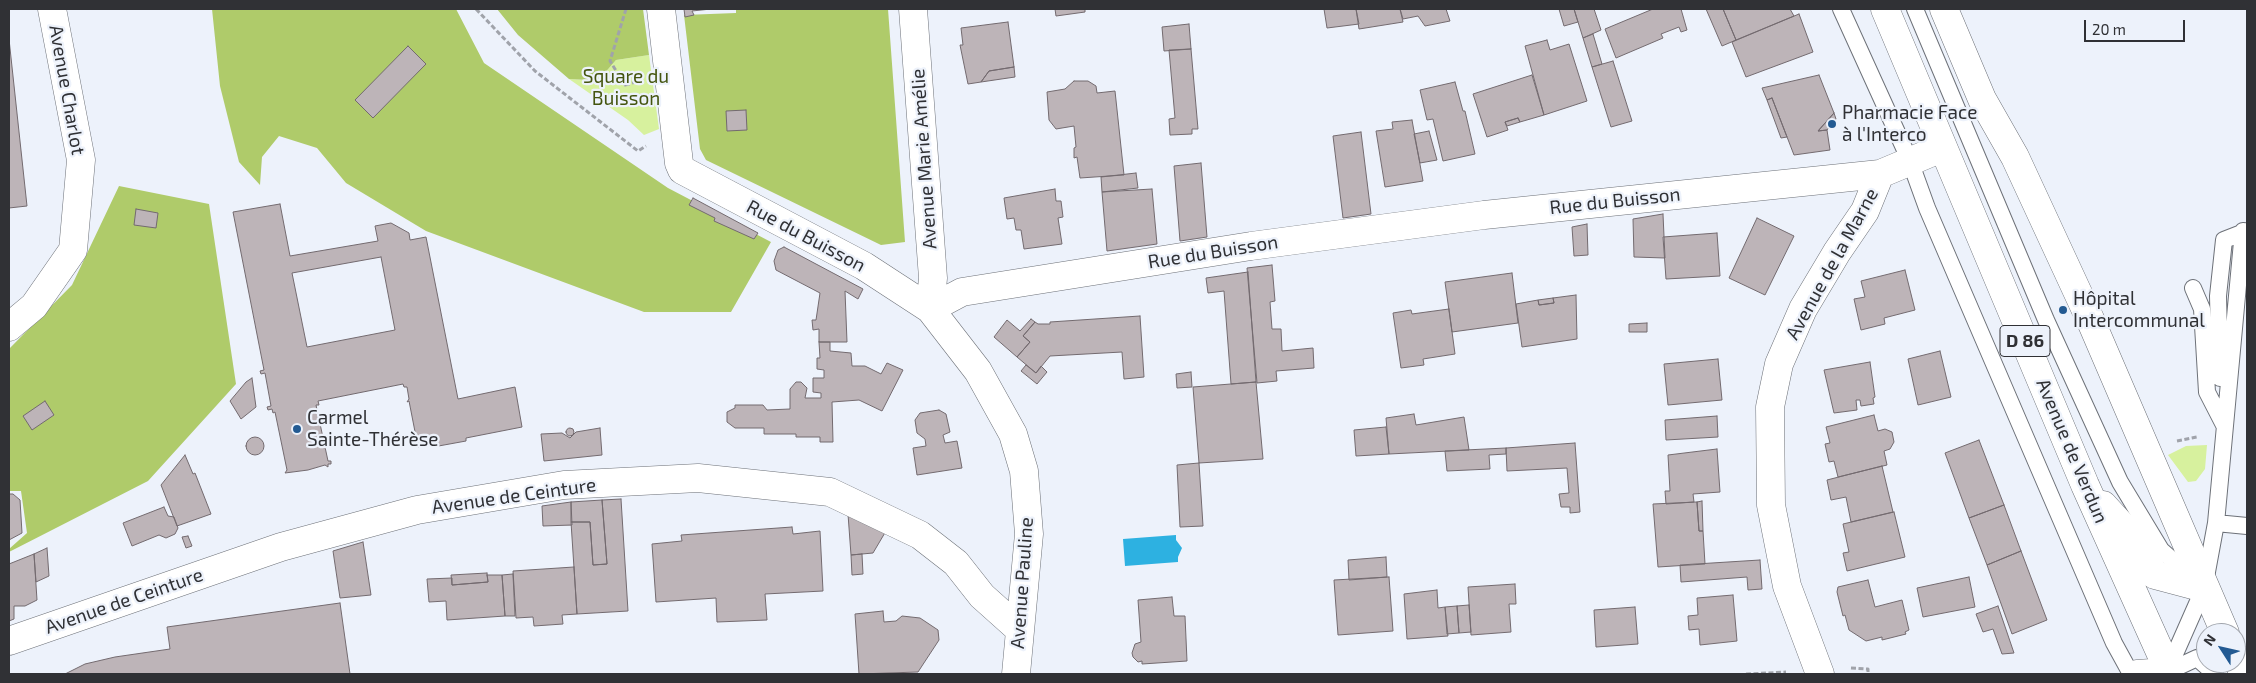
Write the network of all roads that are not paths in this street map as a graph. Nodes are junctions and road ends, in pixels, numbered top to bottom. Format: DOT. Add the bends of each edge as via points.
graph roads {
  1 [pos="52,9"];
  2 [pos="661,9"];
  3 [pos="913,9"];
  4 [pos="1841,9"];
  5 [pos="1885,9"];
  6 [pos="1915,9"];
  7 [pos="1944,9"];
  8 [pos="1942,148"];
  9 [pos="1910,161"];
  10 [pos="1880,174"];
  11 [pos="2245,231"];
  12 [pos="2193,288"];
  13 [pos="930,309"];
  14 [pos="9,327"];
  15 [pos="2224,425"];
  16 [pos="2085,485"];
  17 [pos="2216,523"];
  18 [pos="2247,526"];
  19 [pos="2204,588"];
  20 [pos="2220,623"];
  21 [pos="1020,630"];
  22 [pos="9,641"];
  23 [pos="2168,673"];
  24 [pos="1016,674"];
  25 [pos="1820,674"];
  26 [pos="2131,674"];
  27 [pos="2137,674"];
  28 [pos="2215,674"];
  1 -- 14 [label="street, Avenue Charlot" via="80,160 73,250 34,306"];
  2 -- 13 [label="street, Rue du Buisson" via="682,170 864,266"];
  3 -- 13 [label="street, Avenue Marie Amélie" via="933,278"];
  4 -- 9 [label="lane"];
  5 -- 8 [label="street, Avenue de Verdun / D 86"];
  6 -- 19 [label="lane, Avenue de Verdun" via="2046,320 2120,482 2161,550"];
  7 -- 19 [label="street, Avenue de Verdun" via="1982,99 2015,157 2090,319"];
  8 -- 9 [label="street, Rue du Buisson"];
  8 -- 16 [label="street, Avenue de Verdun / D 86"];
  9 -- 10 [label="street, Rue du Buisson"];
  9 -- 26 [label="lane" via="1927,208 2114,643"];
  10 -- 13 [label="street, Rue du Buisson" via="1484,215 1251,246 962,292"];
  10 -- 25 [label="street, Avenue de la Marne" via="1865,211 1803,309 1779,364 1770,407 1771,505 1787,586"];
  11 -- 15 [label="lane" via="2224,240 2218,296"];
  12 -- 15 [label="lane" via="2202,309 2207,392"];
  13 -- 21 [label="street, Avenue Pauline" via="978,371 1013,434 1024,472 1030,534"];
  15 -- 17 [label="lane"];
  16 -- 19 [label="street" via="2124,528 2155,575"];
  16 -- 23 [label="street, Avenue de Verdun / D 86"];
  17 -- 18 [label="lane"];
  17 -- 19 [label="lane"];
  19 -- 20 [label="street, Avenue de Verdun"];
  19 -- 23 [label="lane"];
  21 -- 22 [label="street, Avenue de Ceinture" via="982,596 956,563 911,531 830,492 698,478 564,484 417,510 282,547"];
  21 -- 24 [label="street, Avenue Pauline"];
  23 -- 27 [label="street"];
  23 -- 28 [label="lane" via="2197,658"];
}
